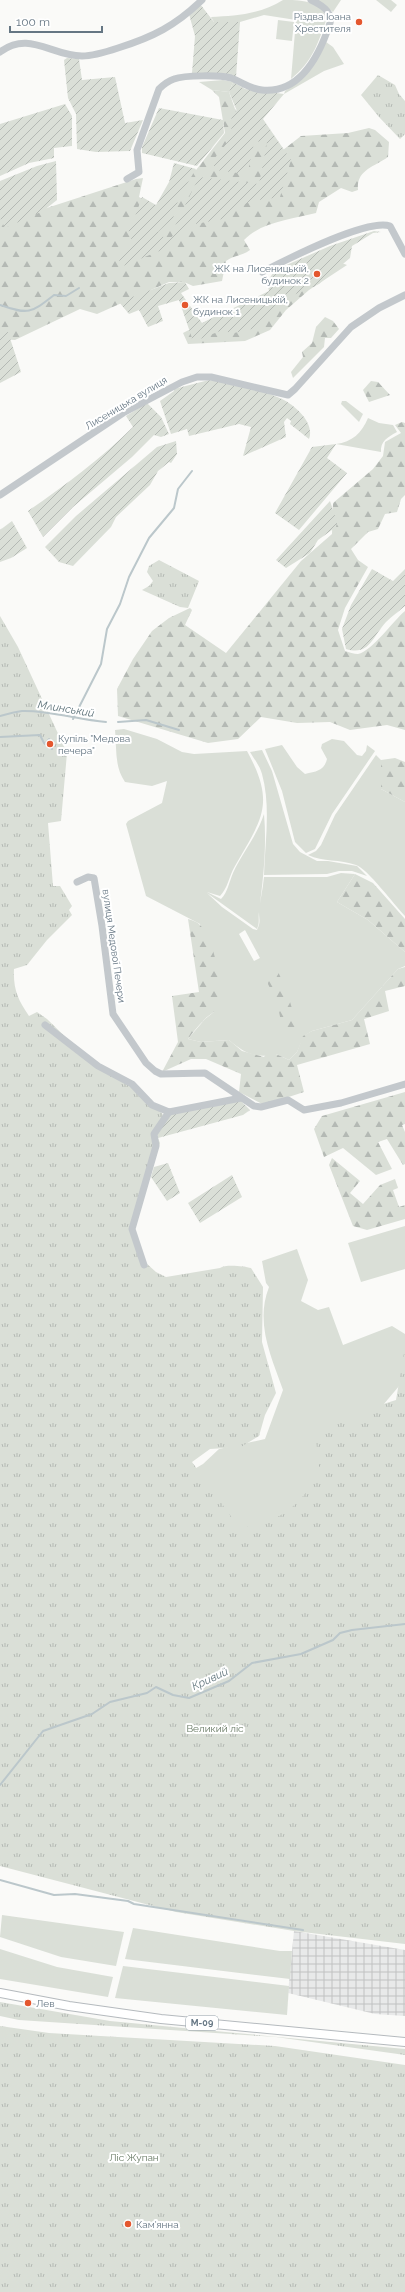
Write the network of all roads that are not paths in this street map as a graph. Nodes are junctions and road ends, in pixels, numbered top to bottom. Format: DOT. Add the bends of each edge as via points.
graph roads {
  1 [pos="202,0"];
  2 [pos="311,0"];
  3 [pos="0,52"];
  4 [pos="127,179"];
  5 [pos="405,254"];
  6 [pos="262,272"];
  7 [pos="405,295"];
  8 [pos="0,495"];
  9 [pos="77,882"];
  10 [pos="45,1025"];
  11 [pos="405,1084"];
  12 [pos="241,1098"];
  13 [pos="169,1112"];
  14 [pos="144,1265"];
  15 [pos="0,1993"];
  16 [pos="405,2042"];
  1 -- 3 [label="street" via="159,34 102,53 80,56 22,42"];
  2 -- 4 [label="street" via="329,14 330,22 319,53 308,70 289,85 275,90 257,89 223,77 181,77 165,83 159,89 139,141 136,152 139,172"];
  5 -- 6 [label="street" via="390,226 376,225 331,240"];
  7 -- 8 [label="street, Лисеницька вулиця" via="379,308 351,327 296,389 288,394 211,377 197,377 182,382 123,414"];
  9 -- 12 [label="street, вулиця Медової Печери" via="88,877 94,878 113,1014 146,1063 161,1074 205,1073"];
  10 -- 13 [label="street" via="98,1066 132,1084 152,1105"];
  11 -- 12 [label="street, вулиця Медової Печери" via="341,1103 304,1110 288,1100 258,1107"];
  12 -- 13 [label="street"];
  13 -- 14 [label="street" via="154,1134 156,1146 132,1229"];
  15 -- 16 [label="main road, М-09" via="161,2019"];
}
